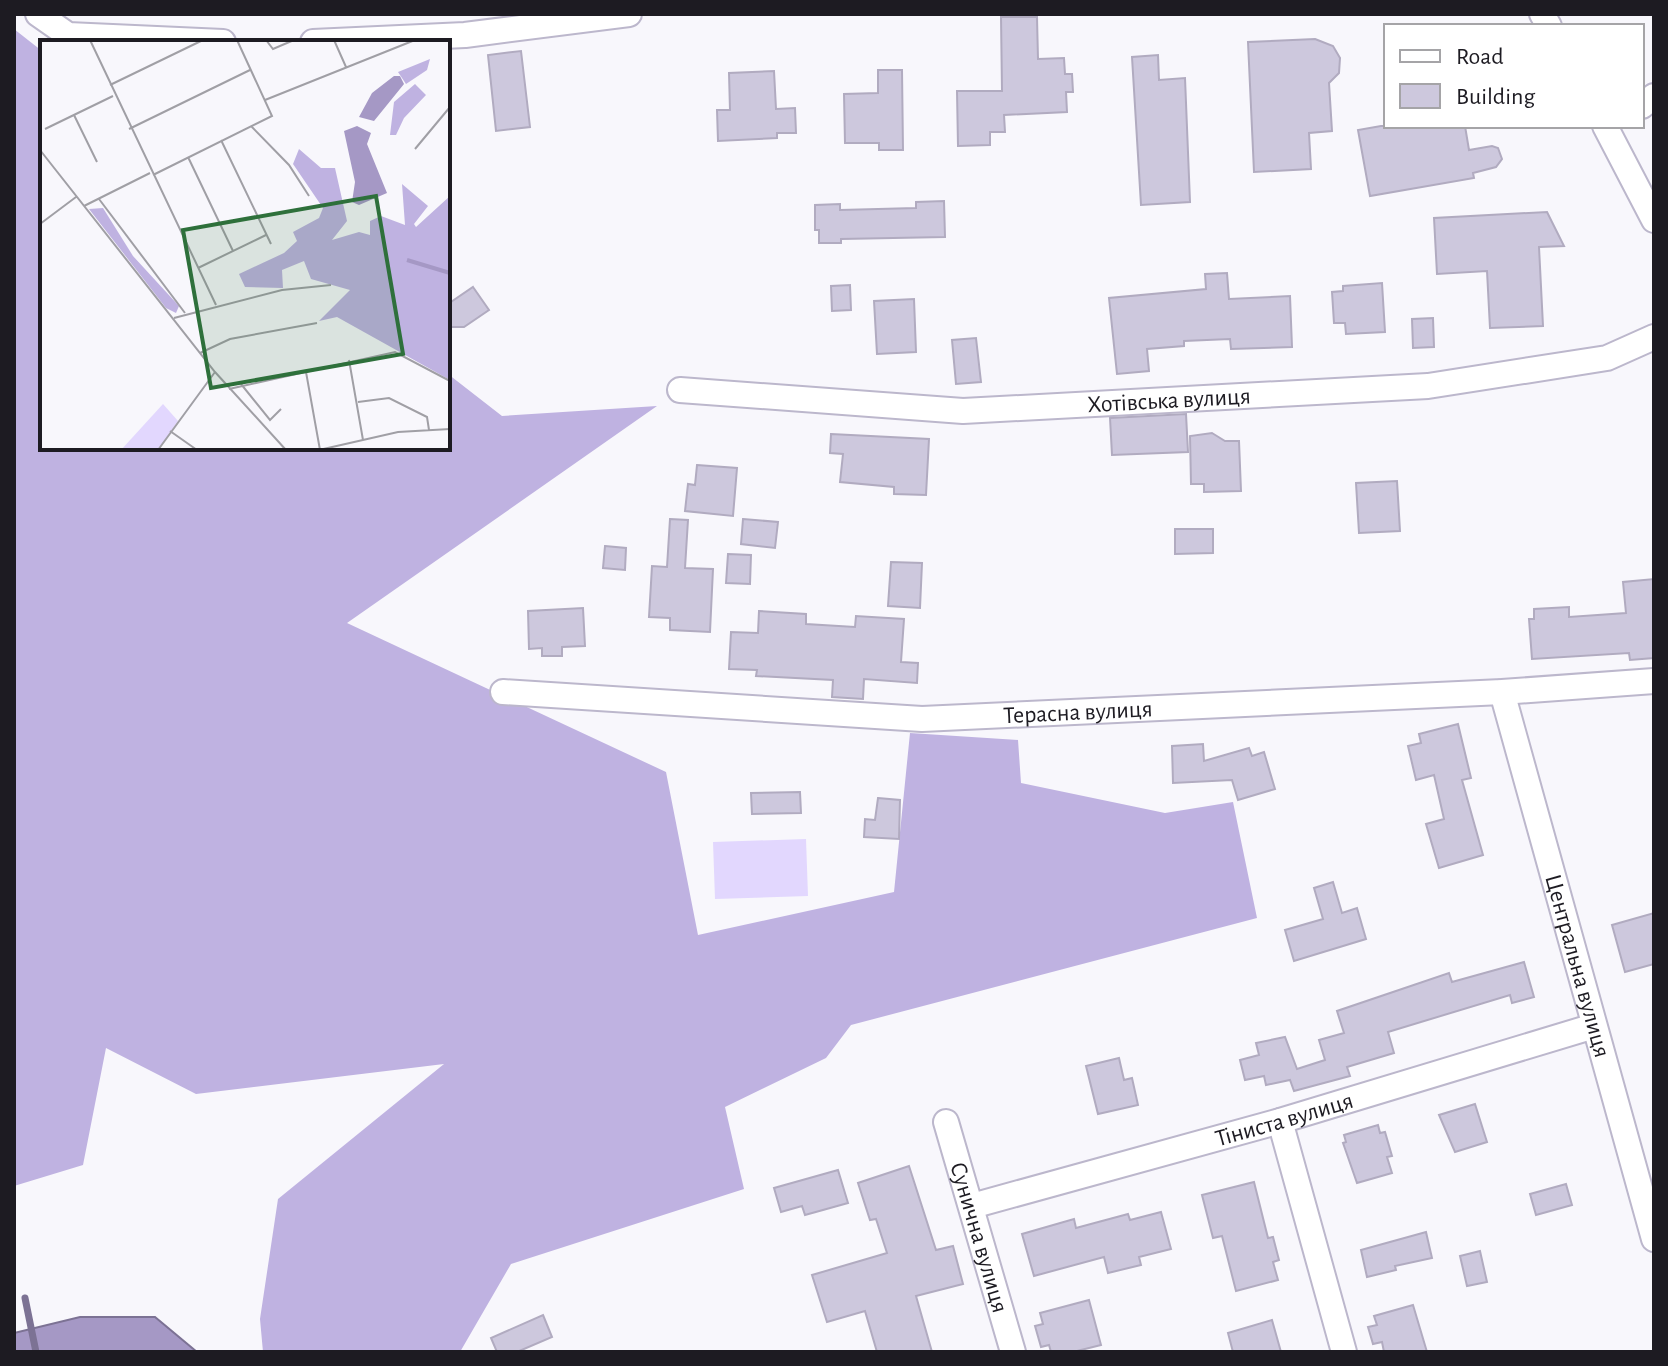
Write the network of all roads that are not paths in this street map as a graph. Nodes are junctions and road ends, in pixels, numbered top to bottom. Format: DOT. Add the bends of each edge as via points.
graph roads {
  1 [pos="38,14"];
  2 [pos="629,14"];
  3 [pos="465,25"];
  4 [pos="179,40"];
  5 [pos="331,40"];
  6 [pos="1612,129"];
  7 [pos="1654,220"];
  8 [pos="1654,337"];
  9 [pos="680,390"];
  10 [pos="1654,681"];
  11 [pos="503,692"];
  12 [pos="1502,692"];
  13 [pos="1594,1026"];
  14 [pos="1280,1121"];
  15 [pos="946,1122"];
  16 [pos="972,1206"];
  17 [pos="1654,1239"];
  18 [pos="1013,1352"];
  19 [pos="1344,1352"];
  1 -- 4 [label="street" via="68,35"];
  2 -- 3 [label="street"];
  3 -- 5 [label="street"];
  6 -- 7 [label="street"];
  8 -- 9 [label="street, Хотівська вулиця" via="1607,358 1428,386 1087,405 963,411"];
  10 -- 12 [label="street, Терасна вулиця"];
  11 -- 12 [label="street, Терасна вулиця" via="922,719"];
  12 -- 13 [label="street, Центральна вулиця"];
  13 -- 14 [label="street, Тіниста вулиця"];
  13 -- 17 [label="street, Центральна вулиця"];
  14 -- 16 [label="street, Тіниста вулиця"];
  14 -- 19 [label="street"];
  15 -- 16 [label="street, Сунична вулиця"];
  16 -- 18 [label="street, Сунична вулиця"];
}
